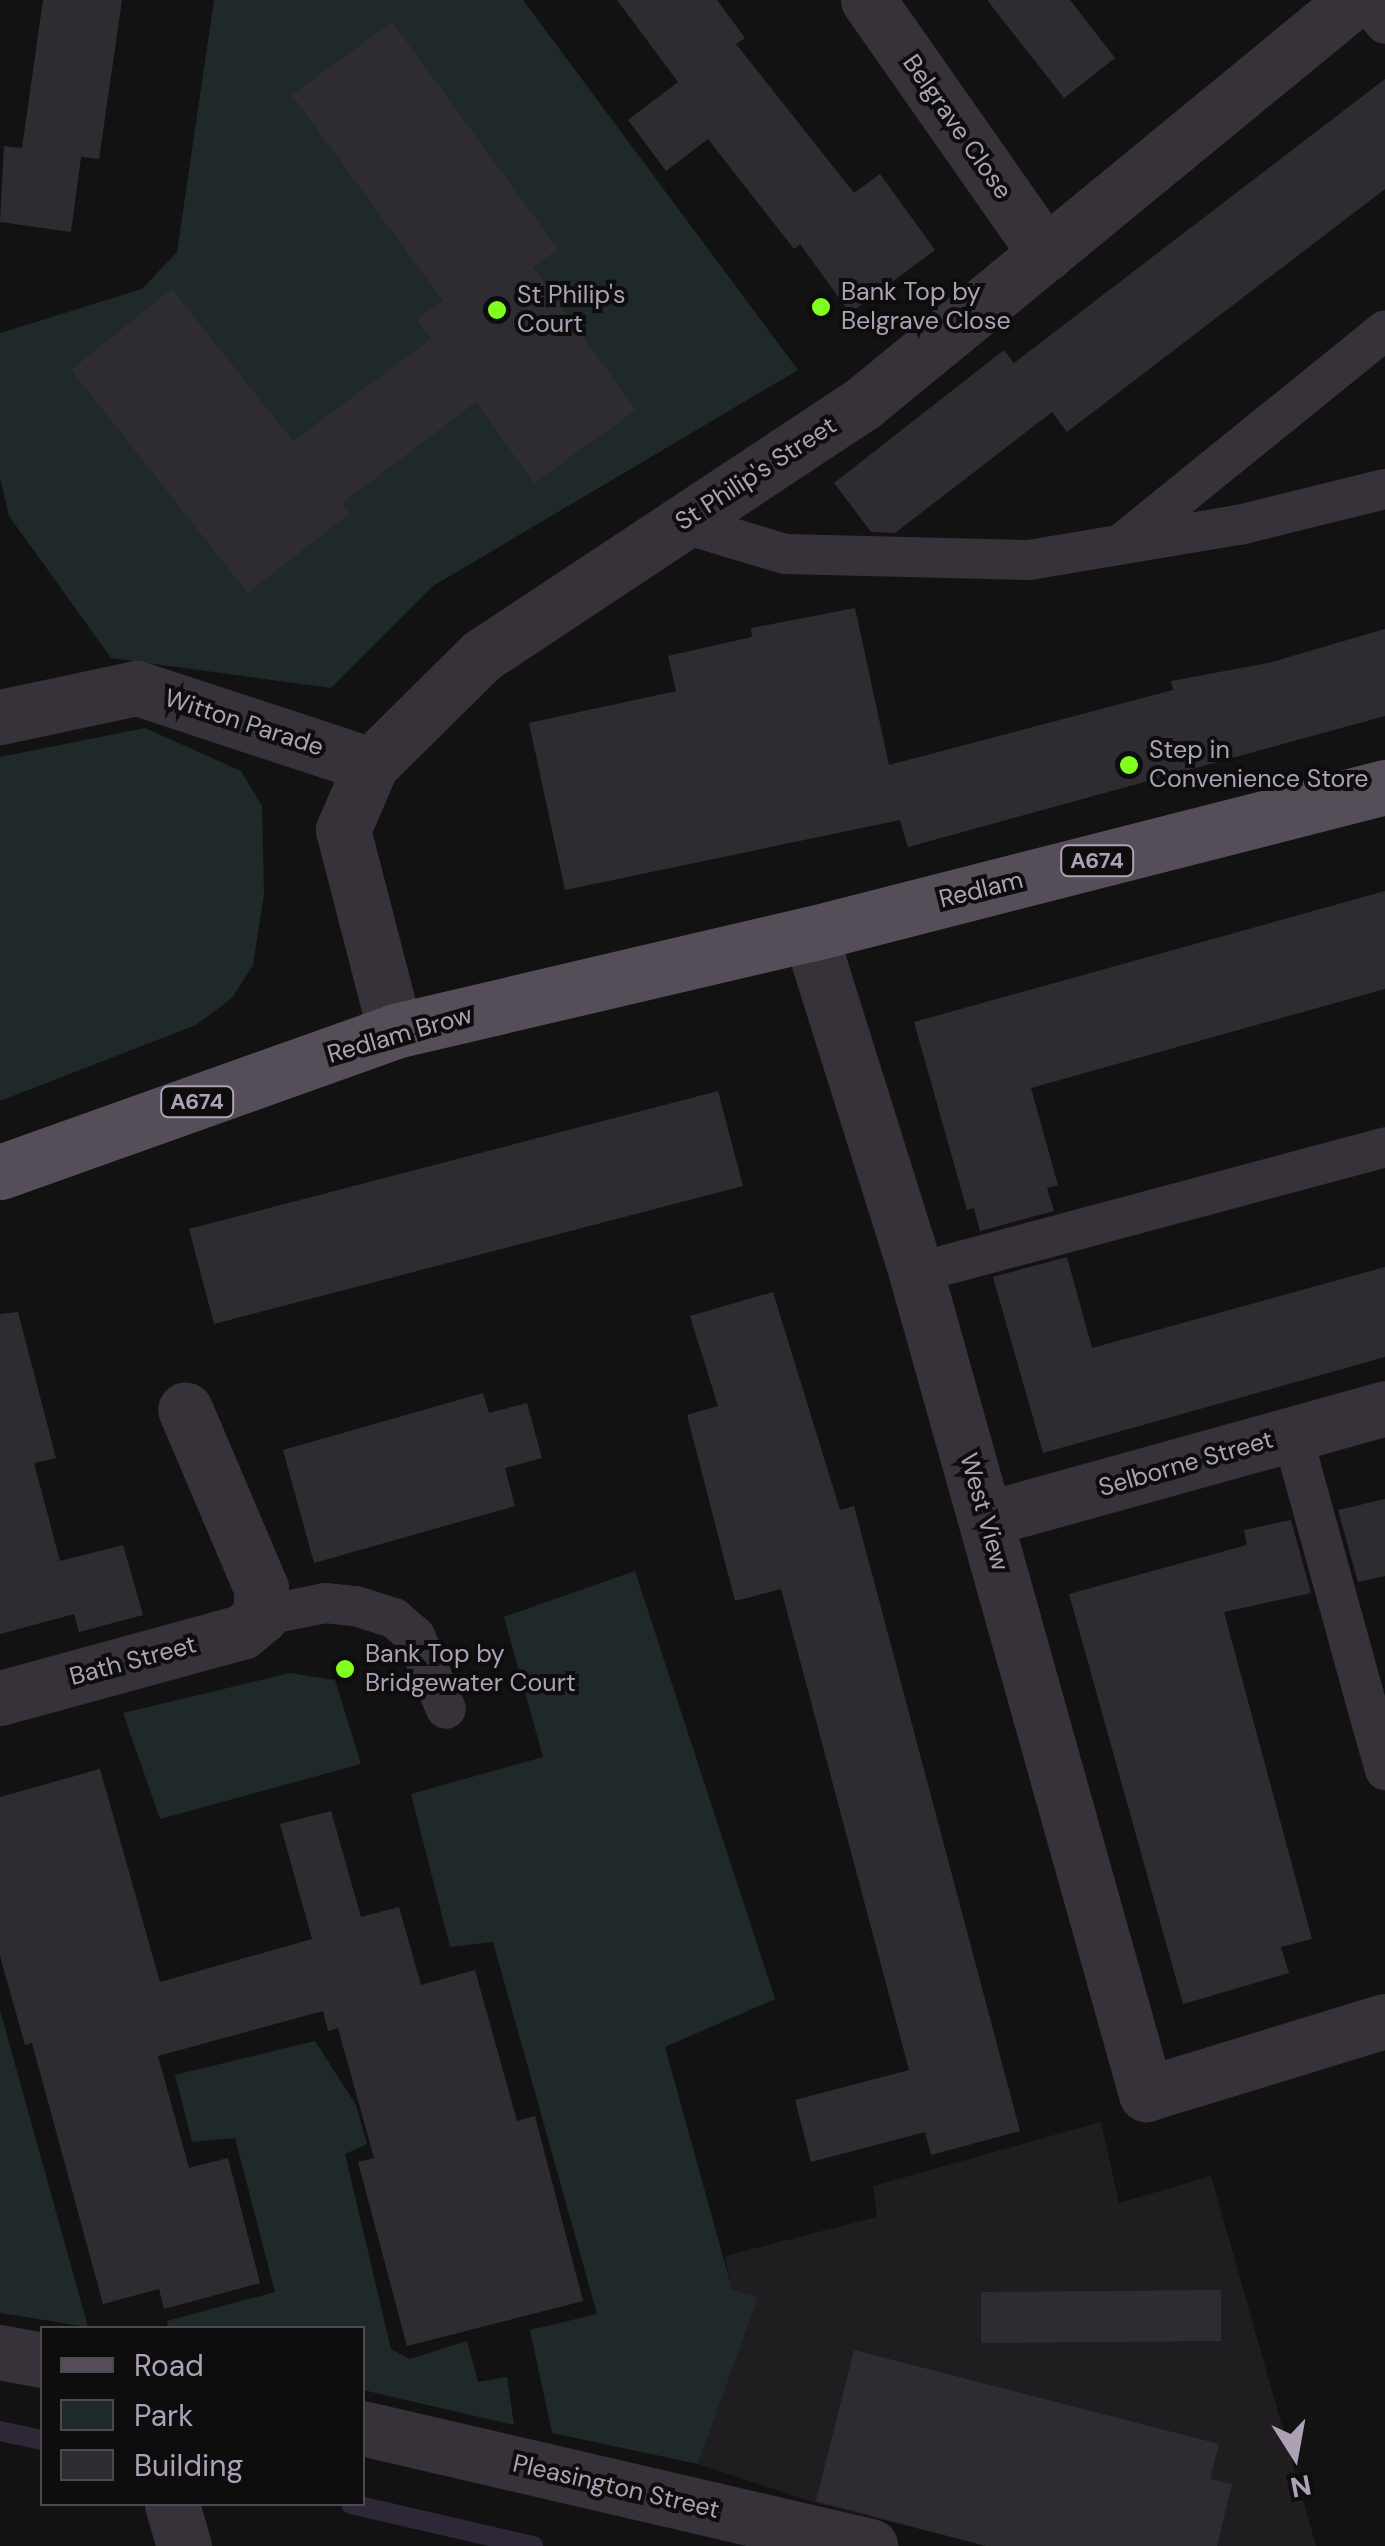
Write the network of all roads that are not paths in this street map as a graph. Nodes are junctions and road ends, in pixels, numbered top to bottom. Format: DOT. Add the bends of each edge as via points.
graph roads {
  1 [pos="868,0"];
  2 [pos="1354,0"];
  3 [pos="1365,0"];
  4 [pos="1385,24"];
  5 [pos="1046,254"];
  6 [pos="1385,330"];
  7 [pos="1385,489"];
  8 [pos="682,523"];
  9 [pos="1123,543"];
  10 [pos="0,717"];
  11 [pos="371,764"];
  12 [pos="1385,787"];
  13 [pos="810,934"];
  14 [pos="395,1031"];
  15 [pos="1385,1147"];
  16 [pos="0,1172"];
  17 [pos="916,1272"];
  18 [pos="1385,1408"];
  19 [pos="185,1409"];
  20 [pos="1292,1434"];
  21 [pos="986,1519"];
  22 [pos="261,1616"];
  23 [pos="0,1698"];
  24 [pos="446,1709"];
  25 [pos="1379,1723"];
  26 [pos="1385,1770"];
  27 [pos="1385,2021"];
  28 [pos="0,2352"];
  29 [pos="40,2360"];
  30 [pos="365,2429"];
  31 [pos="870,2546"];
  1 -- 5 [label="street, Belgrave Close"];
  2 -- 5 [label="street, St Philip's Street"];
  3 -- 4 [label="lane"];
  5 -- 8 [label="street, St Philip's Street" via="862,404"];
  6 -- 9 [label="lane"];
  7 -- 9 [label="lane" via="1240,524"];
  8 -- 9 [label="lane" via="785,554 1029,560"];
  8 -- 11 [label="street, St Philip's Street" via="481,656"];
  10 -- 11 [label="street, Witton Parade" via="137,688"];
  11 -- 14 [label="street, St Philip's Street" via="343,830"];
  12 -- 13 [label="main road, Redlam / A674"];
  13 -- 14 [label="main road, Redlam Brow / A674"];
  13 -- 17 [label="street, West View"];
  14 -- 16 [label="main road, Redlam Brow / A674"];
  15 -- 17 [label="lane"];
  17 -- 21 [label="street, West View"];
  18 -- 20 [label="street, Selborne Street"];
  19 -- 22 [label="street" via="260,1588"];
  20 -- 21 [label="street, Selborne Street"];
  20 -- 25 [label="lane"];
  21 -- 27 [label="street, West View" via="1146,2094"];
  22 -- 23 [label="street, Bath Street" via="242,1632"];
  22 -- 24 [label="lane" via="325,1603 394,1618 415,1636"];
  25 -- 26 [label="lane"];
  28 -- 29 [label="street"];
  30 -- 31 [label="street, Pleasington Street"];
}
